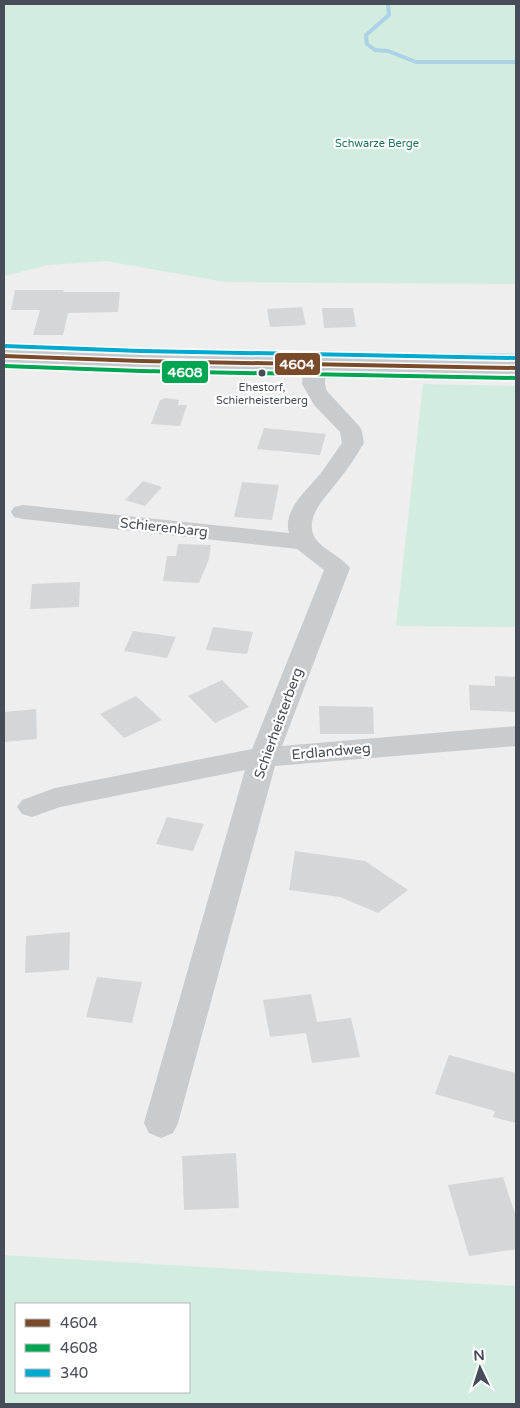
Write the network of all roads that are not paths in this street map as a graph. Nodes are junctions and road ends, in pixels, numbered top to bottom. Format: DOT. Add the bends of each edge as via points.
graph roads {
  1 [pos="4,356"];
  2 [pos="315,364"];
  3 [pos="516,368"];
  4 [pos="23,512"];
  5 [pos="304,542"];
  6 [pos="516,736"];
  7 [pos="263,756"];
  8 [pos="32,807"];
  9 [pos="161,1123"];
  1 -- 2 [label="main road"];
  2 -- 3 [label="main road"];
  2 -- 5 [label="street" via="313,384 316,391 351,431 353,443 308,501 300,526"];
  4 -- 5 [label="street, Schierenbarg"];
  5 -- 7 [label="street, Schierheisterberg" via="337,568"];
  6 -- 7 [label="street, Erdlandweg"];
  7 -- 8 [label="street, Erdlandweg" via="55,798"];
  7 -- 9 [label="street, Schierheisterberg"];
}
